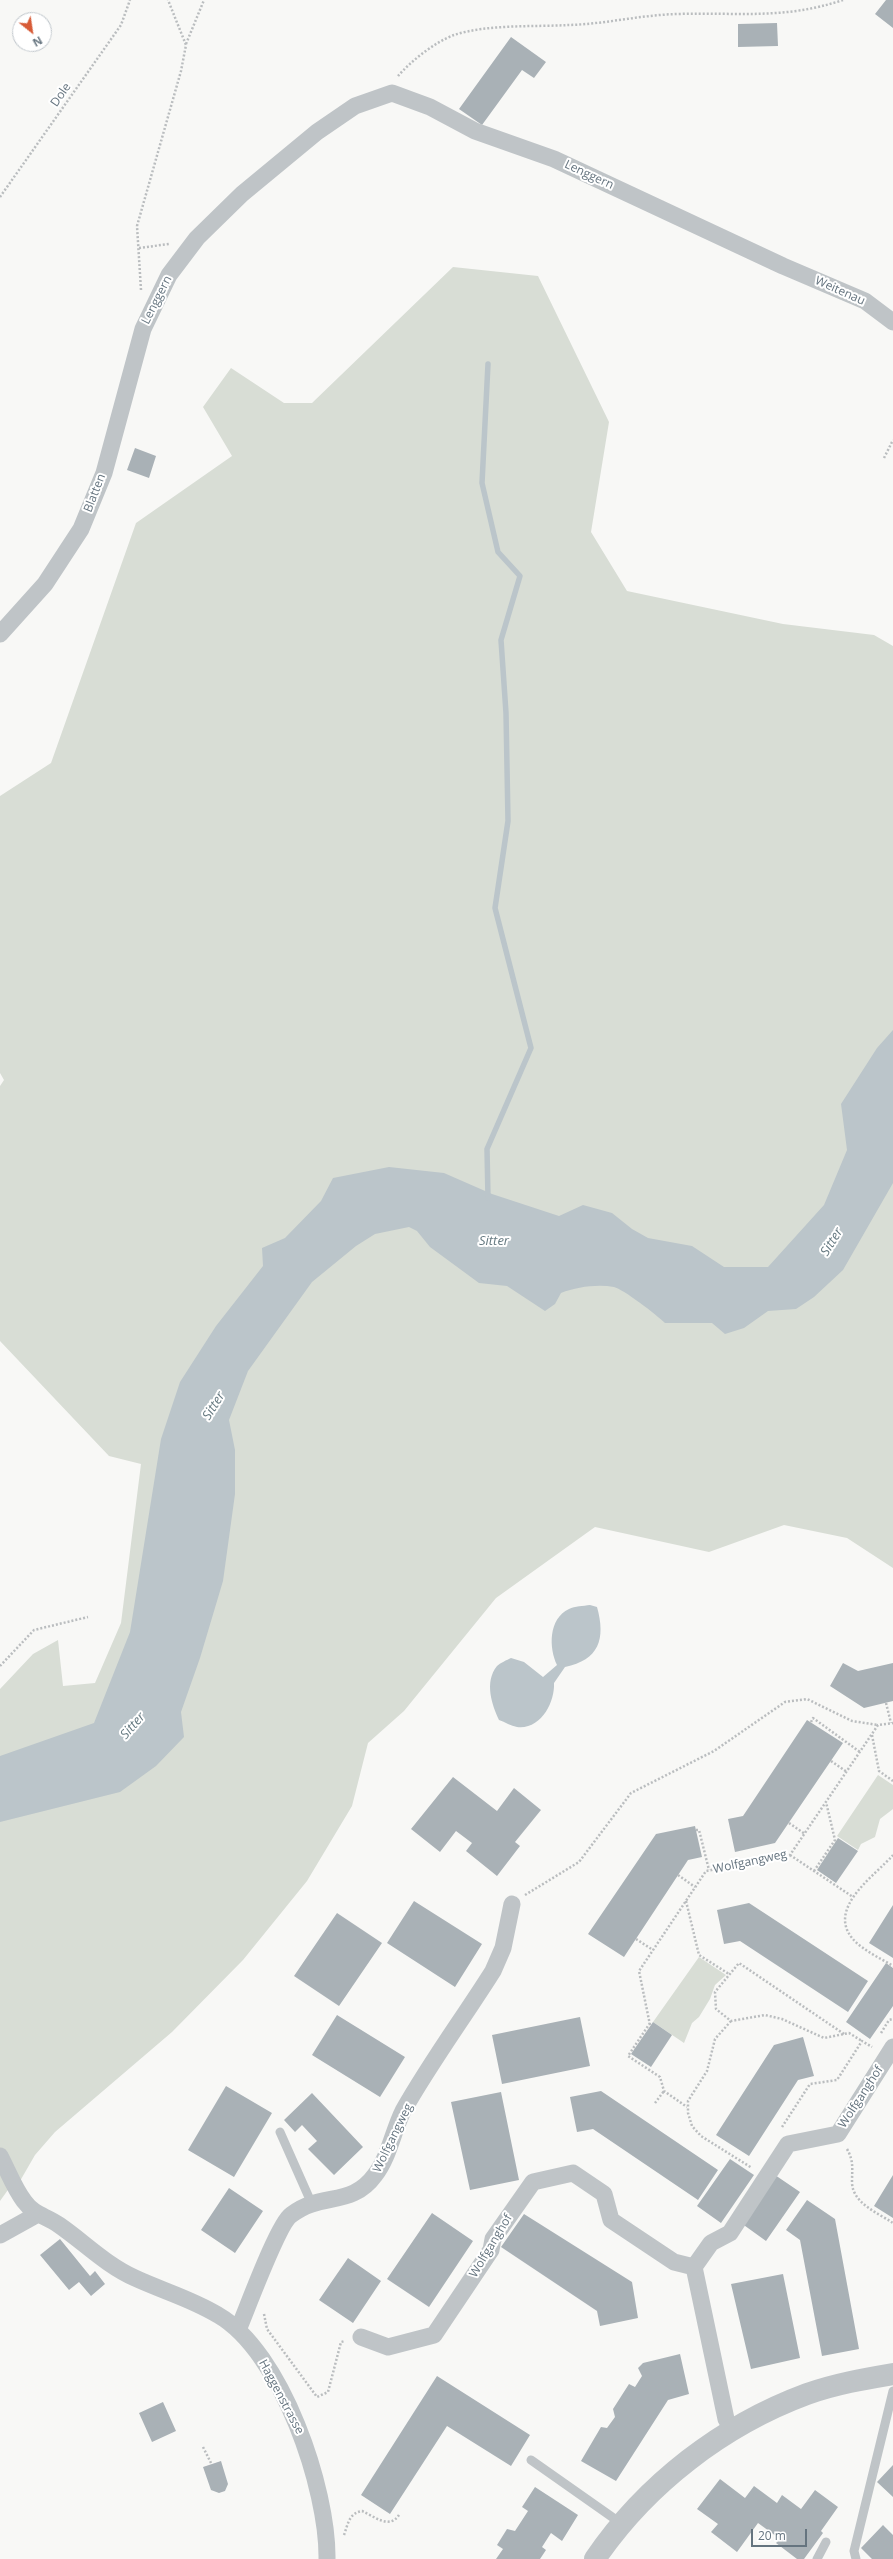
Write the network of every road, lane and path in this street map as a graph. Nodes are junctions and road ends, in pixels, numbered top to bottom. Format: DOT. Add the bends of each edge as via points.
graph roads {
  1 [pos="130,0"];
  2 [pos="168,0"];
  3 [pos="204,0"];
  4 [pos="843,0"];
  5 [pos="186,45"];
  6 [pos="392,93"];
  7 [pos="0,197"];
  8 [pos="197,238"];
  9 [pos="139,248"];
  10 [pos="783,266"];
  11 [pos="141,292"];
  12 [pos="893,322"];
  13 [pos="143,329"];
  14 [pos="893,440"];
  15 [pos="884,458"];
  16 [pos="0,634"];
  17 [pos="88,1617"];
  18 [pos="0,1666"];
  19 [pos="886,1703"];
  20 [pos="811,1722"];
  21 [pos="892,1723"];
  22 [pos="878,1726"];
  23 [pos="872,1735"];
  24 [pos="860,1752"];
  25 [pos="831,1761"];
  26 [pos="847,1772"];
  27 [pos="893,1781"];
  28 [pos="826,1802"];
  29 [pos="789,1823"];
  30 [pos="696,1830"];
  31 [pos="805,1834"];
  32 [pos="790,1855"];
  33 [pos="893,1855"];
  34 [pos="709,1870"];
  35 [pos="814,1871"];
  36 [pos="678,1875"];
  37 [pos="695,1887"];
  38 [pos="853,1897"];
  39 [pos="686,1901"];
  40 [pos="512,1904"];
  41 [pos="636,1939"];
  42 [pos="652,1950"];
  43 [pos="893,1966"];
  44 [pos="729,1974"];
  45 [pos="893,2019"];
  46 [pos="731,2021"];
  47 [pos="844,2034"];
  48 [pos="880,2034"];
  49 [pos="862,2041"];
  50 [pos="876,2041"];
  51 [pos="893,2048"];
  52 [pos="664,2091"];
  53 [pos="655,2103"];
  54 [pos="687,2107"];
  55 [pos="780,2130"];
  56 [pos="280,2132"];
  57 [pos="849,2153"];
  58 [pos="0,2156"];
  59 [pos="758,2163"];
  60 [pos="311,2202"];
  61 [pos="36,2215"];
  62 [pos="893,2223"];
  63 [pos="0,2235"];
  64 [pos="694,2267"];
  65 [pos="264,2312"];
  66 [pos="238,2330"];
  67 [pos="361,2337"];
  68 [pos="893,2374"];
  69 [pos="893,2391"];
  70 [pos="732,2430"];
  71 [pos="203,2447"];
  72 [pos="531,2460"];
  73 [pos="211,2463"];
  74 [pos="399,2515"];
  75 [pos="622,2524"];
  76 [pos="342,2542"];
  77 [pos="826,2542"];
  78 [pos="326,2559"];
  79 [pos="595,2559"];
  80 [pos="817,2559"];
  81 [pos="856,2559"];
  1 -- 7 [label="path, Dole" via="121,25"];
  2 -- 5 [label="path"];
  3 -- 5 [label="path, Lenggern"];
  4 -- 6 [label="path" via="814,10 771,15 676,14 588,25 501,28 453,35 411,61 394,81"];
  5 -- 9 [label="path, Lenggern" via="137,226"];
  6 -- 8 [label="street, Lenggern" via="354,106 316,132 242,194"];
  6 -- 10 [label="street, Lenggern" via="430,107 475,131 554,159"];
  8 -- 9 [label="path"];
  8 -- 13 [label="street, Lenggern" via="169,275"];
  9 -- 11 [label="path, Lenggern"];
  10 -- 12 [label="street, Weitenau" via="865,301"];
  13 -- 16 [label="street, Blatten" via="104,473 81,528 45,584"];
  14 -- 15 [label="path"];
  17 -- 18 [label="path" via="34,1630"];
  19 -- 21 [label="path"];
  20 -- 24 [label="path" via="813,1718"];
  21 -- 22 [label="path"];
  22 -- 23 [label="path, Wolfgangweg"];
  22 -- 40 [label="path" via="852,1721 807,1699 785,1702 714,1751 631,1793 579,1862"];
  23 -- 24 [label="path, Wolfgangweg"];
  23 -- 27 [label="path" via="879,1771"];
  24 -- 26 [label="path, Wolfgangweg"];
  25 -- 26 [label="path"];
  26 -- 28 [label="path, Wolfgangweg"];
  28 -- 31 [label="path, Wolfgangweg"];
  28 -- 35 [label="path" via="836,1841"];
  29 -- 31 [label="path"];
  30 -- 34 [label="path" via="699,1830"];
  31 -- 32 [label="path, Wolfgangweg"];
  32 -- 34 [label="path, Wolfgangweg"];
  32 -- 35 [label="path"];
  33 -- 38 [label="path"];
  34 -- 37 [label="path, Wolfgangweg"];
  35 -- 38 [label="path"];
  36 -- 37 [label="path"];
  37 -- 39 [label="path, Wolfgangweg"];
  38 -- 43 [label="path" via="846,1918 849,1933 857,1942"];
  39 -- 42 [label="path, Wolfgangweg"];
  39 -- 44 [label="path" via="700,1955"];
  40 -- 60 [label="street, Wolfgangweg" via="503,1948 493,1970 404,2111 377,2173 365,2187 351,2196"];
  41 -- 42 [label="path"];
  42 -- 52 [label="path, Wolfgangweg" via="639,1971 650,2024 628,2056 660,2077"];
  44 -- 46 [label="path" via="716,1988 714,1996 716,2009"];
  44 -- 47 [label="path" via="739,1963"];
  45 -- 48 [label="path" via="889,2020"];
  46 -- 47 [label="path" via="768,2015 824,2038"];
  46 -- 54 [label="path" via="716,2036 707,2071"];
  47 -- 49 [label="path" via="848,2033"];
  49 -- 50 [label="path" via="872,2047"];
  49 -- 55 [label="path" via="837,2080 810,2084"];
  51 -- 64 [label="street, Wolfganghof" via="838,2134 788,2144 730,2233 711,2243"];
  52 -- 53 [label="path"];
  52 -- 54 [label="path"];
  54 -- 59 [label="path" via="692,2126 701,2136 754,2169"];
  56 -- 60 [label="lane"];
  57 -- 62 [label="path" via="853,2160 854,2194 861,2202"];
  58 -- 61 [label="street, Haggenstrasse" via="24,2201"];
  60 -- 66 [label="street, Wolfgangweg" via="289,2216 275,2239"];
  61 -- 63 [label="street"];
  61 -- 66 [label="street, Haggenstrasse" via="57,2224 101,2260 135,2278 220,2315"];
  64 -- 67 [label="street, Wolfganghof" via="674,2262 611,2220 604,2194 573,2173 533,2182 492,2239 491,2250 434,2335 388,2347"];
  64 -- 70 [label="street" via="726,2419"];
  65 -- 67 [label="path" via="267,2329 316,2397 328,2392 341,2342"];
  66 -- 78 [label="street, Haggenstrasse" via="271,2374 296,2420 306,2446 321,2498 326,2528"];
  68 -- 70 [label="street" via="809,2393 775,2407"];
  69 -- 81 [label="lane" via="854,2551"];
  70 -- 75 [label="street" via="687,2460"];
  71 -- 73 [label="path"];
  72 -- 75 [label="lane"];
  74 -- 76 [label="path" via="394,2521 388,2522 376,2520 362,2511 356,2512 348,2522"];
  75 -- 79 [label="street"];
  77 -- 80 [label="lane"];
}
